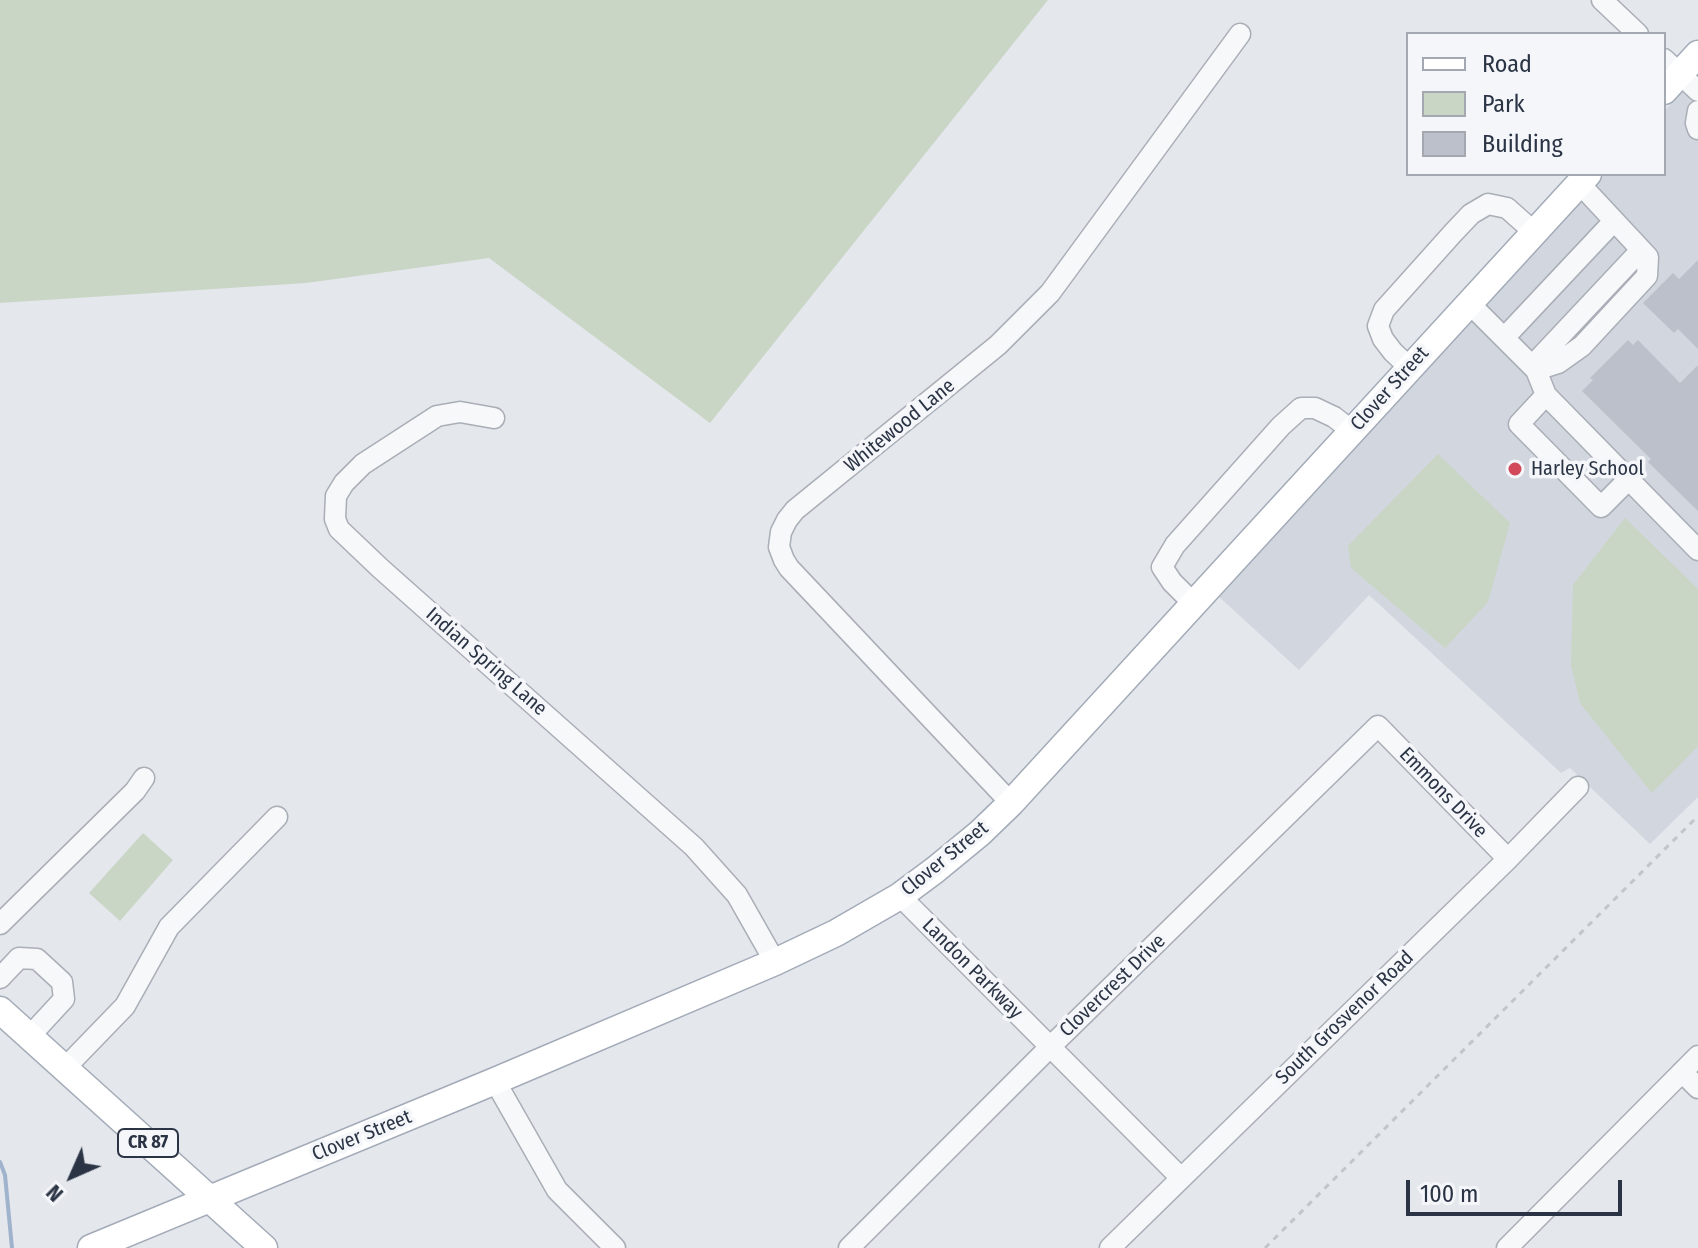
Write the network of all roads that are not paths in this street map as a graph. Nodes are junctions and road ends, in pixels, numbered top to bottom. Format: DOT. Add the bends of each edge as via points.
graph roads {
  1 [pos="1602,0"];
  2 [pos="1636,32"];
  3 [pos="1240,34"];
  4 [pos="1698,54"];
  5 [pos="1676,79"];
  6 [pos="1698,111"];
  7 [pos="1698,129"];
  8 [pos="1584,179"];
  9 [pos="1614,221"];
  10 [pos="1534,232"];
  11 [pos="1469,303"];
  12 [pos="1504,338"];
  13 [pos="1410,368"];
  14 [pos="1534,368"];
  15 [pos="1546,395"];
  16 [pos="494,418"];
  17 [pos="1352,431"];
  18 [pos="1628,480"];
  19 [pos="1698,550"];
  20 [pos="1194,604"];
  21 [pos="1378,726"];
  22 [pos="144,778"];
  23 [pos="1578,787"];
  24 [pos="1011,803"];
  25 [pos="277,817"];
  26 [pos="1508,859"];
  27 [pos="900,896"];
  28 [pos="0,924"];
  29 [pos="775,962"];
  30 [pos="0,978"];
  31 [pos="0,1010"];
  32 [pos="29,1037"];
  33 [pos="1050,1047"];
  34 [pos="1698,1056"];
  35 [pos="65,1068"];
  36 [pos="1682,1072"];
  37 [pos="495,1081"];
  38 [pos="1698,1088"];
  39 [pos="1181,1178"];
  40 [pos="210,1199"];
  41 [pos="91,1248"];
  42 [pos="264,1248"];
  43 [pos="615,1248"];
  44 [pos="849,1248"];
  45 [pos="1110,1248"];
  46 [pos="1507,1248"];
  1 -- 2 [label="street"];
  3 -- 24 [label="street, Whitewood Lane" via="1050,293 998,345 795,510 781,532 779,547 789,568"];
  4 -- 5 [label="main road"];
  6 -- 7 [label="street"];
  8 -- 9 [label="street"];
  8 -- 10 [label="main road, Clover Street"];
  9 -- 12 [label="street"];
  9 -- 14 [label="street" via="1641,250"];
  10 -- 11 [label="main road, Clover Street"];
  10 -- 13 [label="street" via="1507,208 1488,204 1462,223 1384,310 1378,326"];
  11 -- 12 [label="street"];
  11 -- 13 [label="main road, Clover Street"];
  12 -- 14 [label="street"];
  13 -- 17 [label="main road, Clover Street"];
  14 -- 15 [label="street"];
  15 -- 18 [label="street"];
  15 -- 18 [label="street" via="1519,424 1601,507"];
  16 -- 29 [label="street, Indian Spring Lane" via="460,412 437,416 363,464 336,496 339,529 694,847 737,895"];
  17 -- 20 [label="main road, Clover Street"];
  17 -- 20 [label="street" via="1315,408 1301,408 1281,426 1175,545 1162,567"];
  18 -- 19 [label="street"];
  20 -- 24 [label="main road, Clover Street"];
  21 -- 26 [label="street, Emmons Drive"];
  21 -- 33 [label="street, Clovercrest Drive"];
  22 -- 28 [label="street"];
  23 -- 26 [label="street, South Grosvenor Road"];
  24 -- 27 [label="main road, Clover Street"];
  25 -- 35 [label="street" via="169,927 125,1006"];
  26 -- 39 [label="street, South Grosvenor Road"];
  27 -- 29 [label="main road, Clover Street"];
  27 -- 33 [label="street, Landon Parkway"];
  29 -- 37 [label="main road, Clover Street"];
  30 -- 32 [label="street" via="19,958 37,959 62,982 64,999"];
  31 -- 32 [label="main road, CR 87"];
  32 -- 35 [label="main road, CR 87"];
  33 -- 39 [label="street, Landon Parkway"];
  33 -- 44 [label="street, Clovercrest Drive"];
  34 -- 36 [label="street"];
  35 -- 40 [label="main road, CR 87"];
  36 -- 38 [label="street"];
  36 -- 46 [label="street"];
  37 -- 40 [label="main road, Clover Street"];
  37 -- 43 [label="street" via="550,1181"];
  39 -- 45 [label="street, South Grosvenor Road"];
  40 -- 41 [label="main road, Clover Street"];
  40 -- 42 [label="main road, CR 87"];
}
